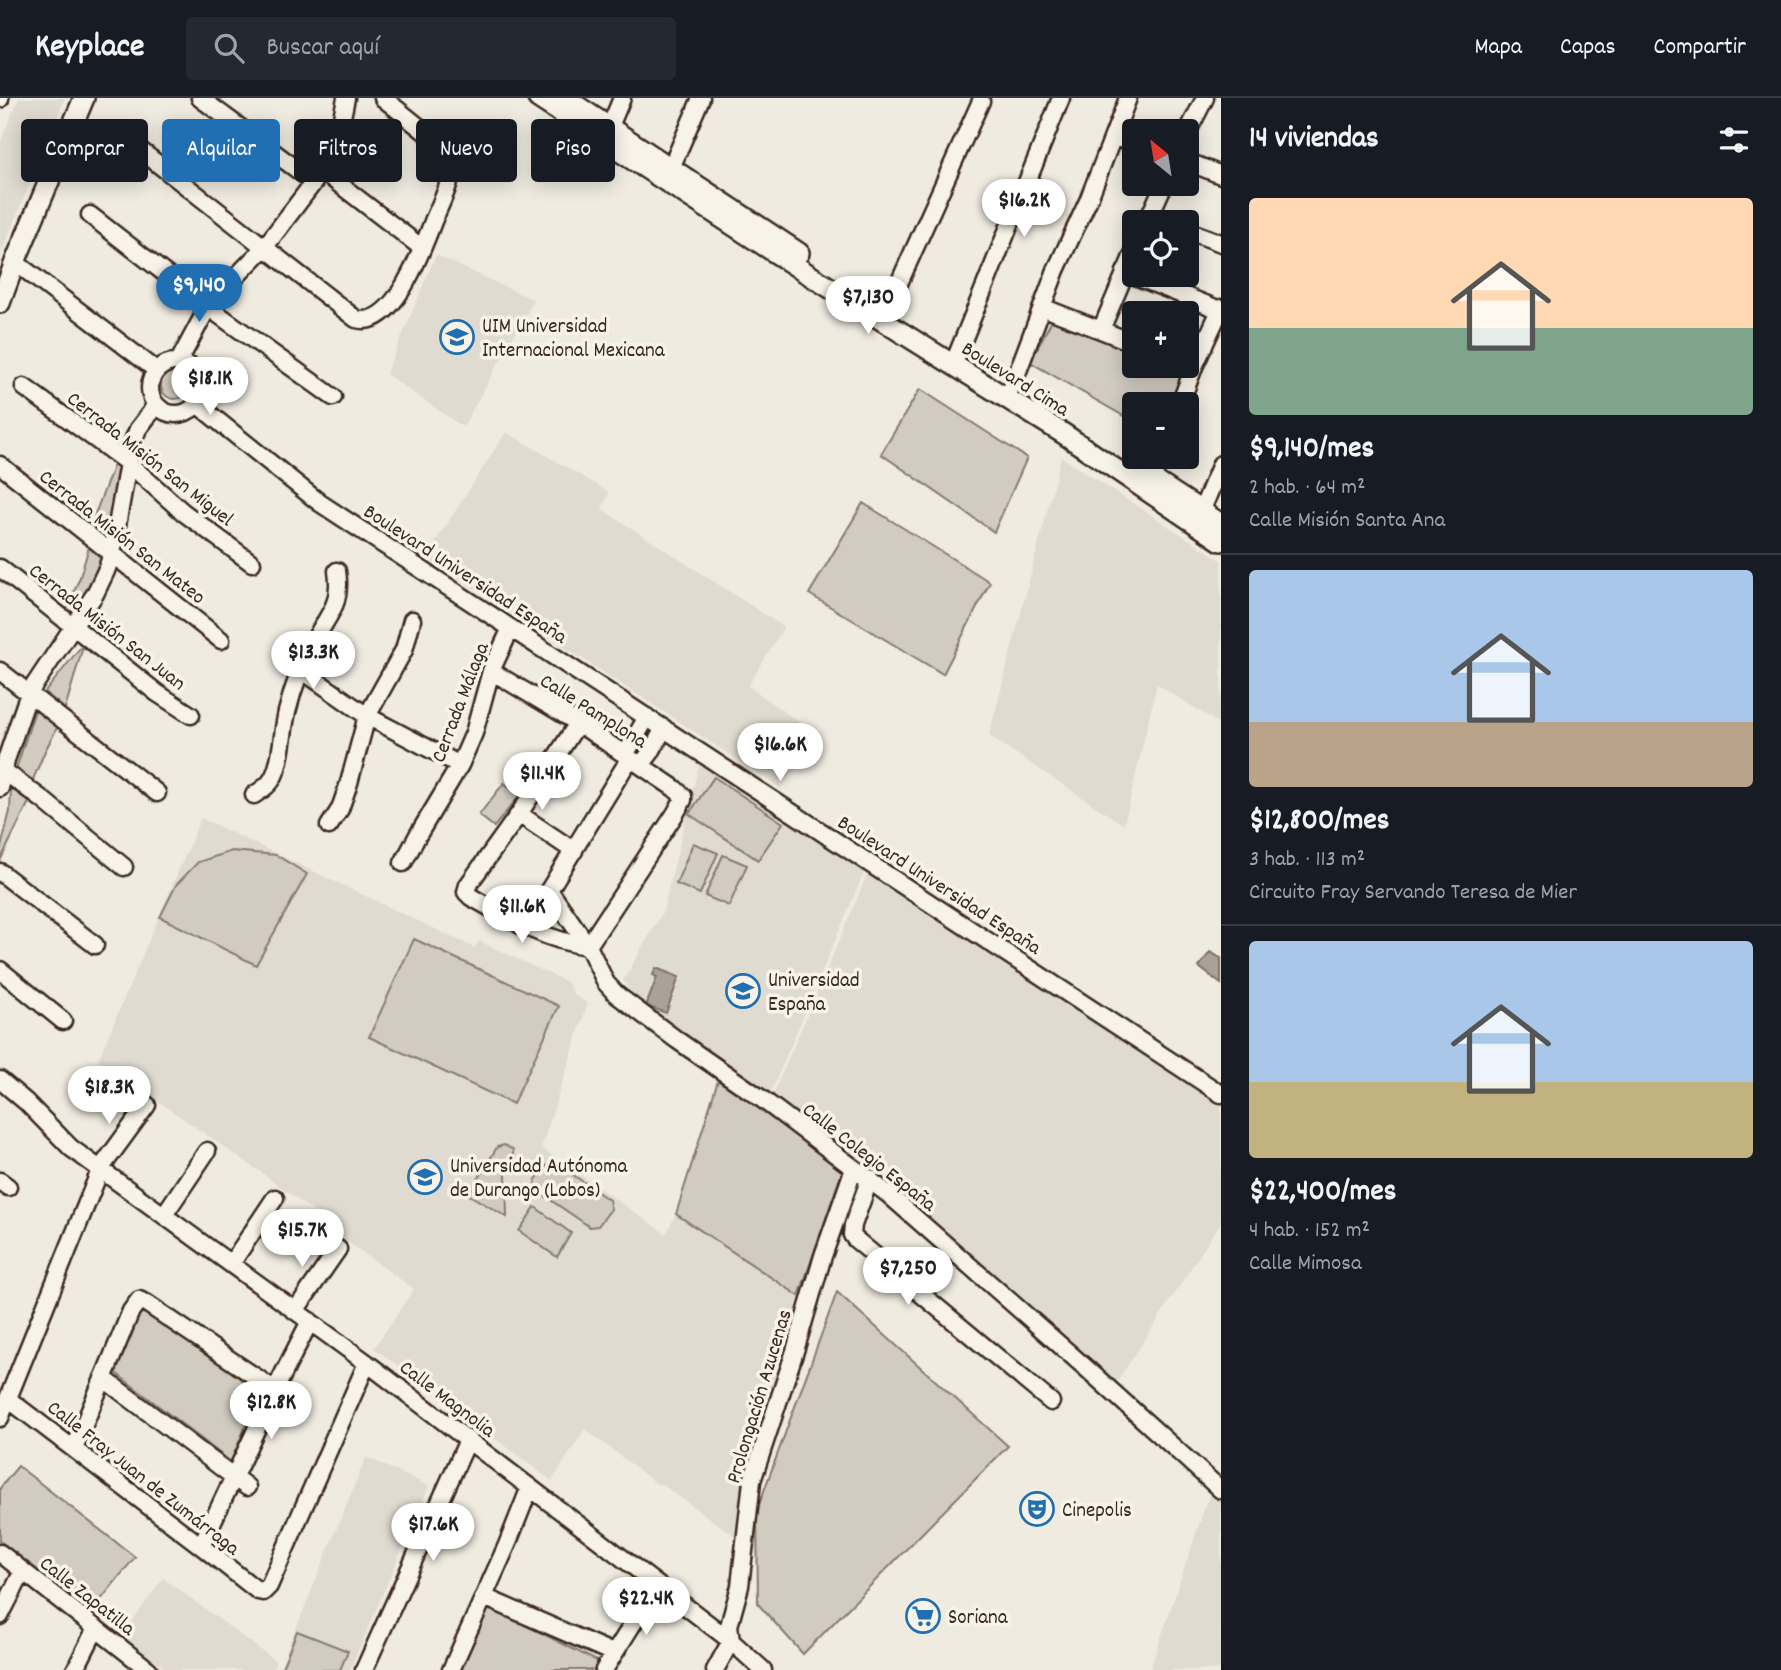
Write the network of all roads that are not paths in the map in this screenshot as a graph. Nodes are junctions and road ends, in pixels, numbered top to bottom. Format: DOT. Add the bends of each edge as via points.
graph roads {
  1 [pos="84,98"];
  2 [pos="200,98"];
  3 [pos="346,98"];
  4 [pos="383,98"];
  5 [pos="538,98"];
  6 [pos="565,98"];
  7 [pos="622,98"];
  8 [pos="701,98"];
  9 [pos="1061,98"];
  10 [pos="1128,98"];
  11 [pos="1205,98"];
  12 [pos="981,100"];
  13 [pos="342,119"];
  14 [pos="578,119"];
  15 [pos="590,119"];
  16 [pos="613,119"];
  17 [pos="1194,119"];
  18 [pos="1114,136"];
  19 [pos="615,138"];
  20 [pos="615,139"];
  21 [pos="1122,140"];
  22 [pos="148,156"];
  23 [pos="294,160"];
  24 [pos="1199,166"];
  25 [pos="671,168"];
  26 [pos="1221,175"];
  27 [pos="314,182"];
  28 [pos="327,182"];
  29 [pos="90,215"];
  30 [pos="1199,235"];
  31 [pos="1221,243"];
  32 [pos="264,248"];
  33 [pos="422,248"];
  34 [pos="15,262"];
  35 [pos="815,271"];
  36 [pos="1122,279"];
  37 [pos="1164,287"];
  38 [pos="0,303"];
  39 [pos="208,307"];
  40 [pos="1042,307"];
  41 [pos="1220,309"];
  42 [pos="885,316"];
  43 [pos="1101,330"];
  44 [pos="1122,338"];
  45 [pos="1199,349"];
  46 [pos="956,360"];
  47 [pos="179,361"];
  48 [pos="156,370"];
  49 [pos="24,387"];
  50 [pos="1012,387"];
  51 [pos="333,397"];
  52 [pos="155,404"];
  53 [pos="197,404"];
  54 [pos="128,463"];
  55 [pos="1221,464"];
  56 [pos="0,465"];
  57 [pos="1154,469"];
  58 [pos="1148,485"];
  59 [pos="1198,518"];
  60 [pos="1221,524"];
  61 [pos="1221,541"];
  62 [pos="112,554"];
  63 [pos="252,563"];
  64 [pos="0,569"];
  65 [pos="337,571"];
  66 [pos="412,620"];
  67 [pos="74,626"];
  68 [pos="511,628"];
  69 [pos="221,640"];
  70 [pos="300,669"];
  71 [pos="0,671"];
  72 [pos="491,671"];
  73 [pos="29,693"];
  74 [pos="191,715"];
  75 [pos="367,716"];
  76 [pos="647,718"];
  77 [pos="578,723"];
  78 [pos="664,729"];
  79 [pos="632,759"];
  80 [pos="460,765"];
  81 [pos="2,770"];
  82 [pos="0,788"];
  83 [pos="157,793"];
  84 [pos="254,795"];
  85 [pos="519,814"];
  86 [pos="329,826"];
  87 [pos="574,851"];
  88 [pos="403,863"];
  89 [pos="124,867"];
  90 [pos="0,872"];
  91 [pos="549,890"];
  92 [pos="520,925"];
  93 [pos="95,945"];
  94 [pos="589,946"];
  95 [pos="0,970"];
  96 [pos="63,1021"];
  97 [pos="0,1080"];
  98 [pos="1221,1094"];
  99 [pos="147,1105"];
  100 [pos="207,1151"];
  101 [pos="101,1168"];
  102 [pos="854,1168"];
  103 [pos="870,1178"];
  104 [pos="275,1198"];
  105 [pos="164,1214"];
  106 [pos="338,1249"];
  107 [pos="231,1264"];
  108 [pos="295,1311"];
  109 [pos="310,1321"];
  110 [pos="367,1363"];
  111 [pos="103,1378"];
  112 [pos="275,1390"];
  113 [pos="8,1399"];
  114 [pos="1051,1402"];
  115 [pos="0,1418"];
  116 [pos="468,1440"];
  117 [pos="74,1449"];
  118 [pos="240,1482"];
  119 [pos="530,1487"];
  120 [pos="1221,1490"];
  121 [pos="201,1546"];
  122 [pos="0,1553"];
  123 [pos="23,1572"];
  124 [pos="657,1585"];
  125 [pos="484,1597"];
  126 [pos="0,1616"];
  127 [pos="96,1628"];
  128 [pos="731,1641"];
  129 [pos="613,1653"];
  130 [pos="75,1670"];
  131 [pos="149,1670"];
  132 [pos="364,1670"];
  133 [pos="452,1670"];
  134 [pos="604,1670"];
  135 [pos="715,1670"];
  136 [pos="763,1670"];
  1 -- 34 [label="main road"];
  2 -- 23 [label="street"];
  3 -- 13 [label="street"];
  4 -- 33 [label="street" via="450,157 450,178"];
  5 -- 14 [label="main road, Boulevard Cima"];
  6 -- 15 [label="main road, Boulevard Cima"];
  7 -- 16 [label="street"];
  8 -- 25 [label="street"];
  9 -- 46 [label="street"];
  10 -- 18 [label="street"];
  11 -- 17 [label="street"];
  12 -- 42 [label="street"];
  18 -- 21 [label="street"];
  18 -- 40 [label="street"];
  19 -- 25 [label="main road, Boulevard Cima"];
  20 -- 35 [label="main road, Boulevard Cima"];
  22 -- 32 [label="street"];
  24 -- 26 [label="street"];
  25 -- 35 [label="main road, Boulevard Cima"];
  27 -- 32 [label="street"];
  28 -- 33 [label="street"];
  29 -- 39 [label="street"];
  30 -- 31 [label="street"];
  32 -- 33 [label="street" via="356,319 369,321 390,305"];
  32 -- 39 [label="street"];
  34 -- 38 [label="main road"];
  34 -- 48 [label="street"];
  35 -- 42 [label="main road, Boulevard Cima"];
  36 -- 43 [label="street"];
  37 -- 41 [label="street"];
  39 -- 47 [label="street"];
  39 -- 51 [label="street"];
  40 -- 43 [label="street"];
  40 -- 50 [label="street"];
  41 -- 45 [label="street"];
  42 -- 46 [label="main road, Boulevard Cima"];
  43 -- 44 [label="street"];
  46 -- 50 [label="main road, Boulevard Cima"];
  46 -- 58 [label="main road, Boulevard Cima"];
  47 -- 48 [label="street"];
  47 -- 53 [label="street" via="193,366 202,379"];
  48 -- 52 [label="street" via="149,387"];
  49 -- 54 [label="street, Cerrada Misión San Miguel"];
  50 -- 58 [label="main road, Boulevard Cima" via="1071,424"];
  52 -- 53 [label="street" via="172,414"];
  52 -- 54 [label="street" via="138,429"];
  53 -- 68 [label="street, Boulevard Universidad España" via="320,503"];
  54 -- 62 [label="street"];
  54 -- 63 [label="street, Cerrada Misión San Miguel" via="183,512"];
  55 -- 59 [label="street"];
  56 -- 62 [label="street, Cerrada Misión San Mateo"];
  57 -- 58 [label="street"];
  58 -- 59 [label="main road, Boulevard Cima"];
  59 -- 60 [label="main road, Boulevard Cima"];
  59 -- 61 [label="main road, Boulevard Cima"];
  62 -- 67 [label="street" via="95,594"];
  62 -- 69 [label="street, Cerrada Misión San Mateo"];
  64 -- 67 [label="street, Cerrada Misión San Juan"];
  65 -- 70 [label="street" via="335,607"];
  66 -- 75 [label="street" via="404,650"];
  67 -- 73 [label="street"];
  67 -- 74 [label="street, Cerrada Misión San Juan"];
  68 -- 72 [label="street, Cerrada Málaga"];
  68 -- 76 [label="street, Boulevard Universidad España"];
  70 -- 75 [label="street"];
  70 -- 84 [label="street" via="276,768 271,781"];
  71 -- 73 [label="street"];
  72 -- 77 [label="street, Calle Pamplona"];
  72 -- 80 [label="street, Cerrada Málaga"];
  73 -- 81 [label="street"];
  73 -- 83 [label="street"];
  75 -- 80 [label="street"];
  75 -- 86 [label="street" via="349,783"];
  76 -- 78 [label="street, Boulevard Universidad España"];
  76 -- 79 [label="street"];
  77 -- 79 [label="street, Calle Pamplona"];
  77 -- 85 [label="street"];
  78 -- 79 [label="street" via="651,752"];
  78 -- 98 [label="street, Boulevard Universidad España"];
  79 -- 87 [label="street"];
  79 -- 94 [label="street, Calle Pamplona" via="683,797"];
  80 -- 88 [label="street, Cerrada Málaga"];
  81 -- 82 [label="street"];
  81 -- 89 [label="street"];
  85 -- 87 [label="street"];
  85 -- 92 [label="street" via="466,892"];
  87 -- 91 [label="street"];
  90 -- 93 [label="street"];
  91 -- 92 [label="street"];
  91 -- 94 [label="street"];
  92 -- 94 [label="street" via="565,943"];
  94 -- 102 [label="street, Calle Colegio España" via="606,983 617,995"];
  95 -- 96 [label="street"];
  97 -- 101 [label="street, Calle Magnolia" via="71,1148"];
  99 -- 101 [label="street"];
  100 -- 105 [label="street"];
  101 -- 105 [label="street, Calle Magnolia"];
  101 -- 113 [label="street"];
  102 -- 103 [label="street, Calle Colegio España"];
  102 -- 128 [label="street, Prolongación Azucenas" via="752,1481 740,1587 729,1626"];
  103 -- 114 [label="street" via="852,1235"];
  103 -- 120 [label="street, Calle Colegio España"];
  104 -- 107 [label="street"];
  105 -- 107 [label="street, Calle Magnolia"];
  106 -- 108 [label="street"];
  107 -- 108 [label="street, Calle Magnolia"];
  108 -- 109 [label="street, Calle Magnolia"];
  109 -- 110 [label="street, Calle Magnolia"];
  109 -- 112 [label="street"];
  110 -- 116 [label="street, Calle Magnolia"];
  110 -- 121 [label="street, Calle Fray Juan de Zumárraga" via="269,1586 262,1591 254,1589"];
  111 -- 112 [label="street" via="131,1311 141,1300"];
  111 -- 117 [label="street"];
  111 -- 118 [label="street"];
  112 -- 118 [label="street"];
  113 -- 115 [label="street"];
  113 -- 117 [label="street, Calle Fray Juan de Zumárraga"];
  116 -- 119 [label="street, Calle Magnolia"];
  116 -- 132 [label="street"];
  117 -- 121 [label="street, Calle Fray Juan de Zumárraga"];
  118 -- 121 [label="street"];
  119 -- 124 [label="street, Calle Magnolia"];
  119 -- 125 [label="street"];
  122 -- 123 [label="street, Calle Zapatilla"];
  123 -- 126 [label="street"];
  123 -- 127 [label="street, Calle Zapatilla"];
  124 -- 128 [label="street, Calle Magnolia"];
  124 -- 129 [label="street"];
  125 -- 129 [label="street"];
  125 -- 133 [label="street"];
  127 -- 130 [label="street"];
  127 -- 131 [label="street, Calle Zapatilla"];
  128 -- 135 [label="street"];
  128 -- 136 [label="street, Calle Magnolia"];
  129 -- 134 [label="street"];
}
